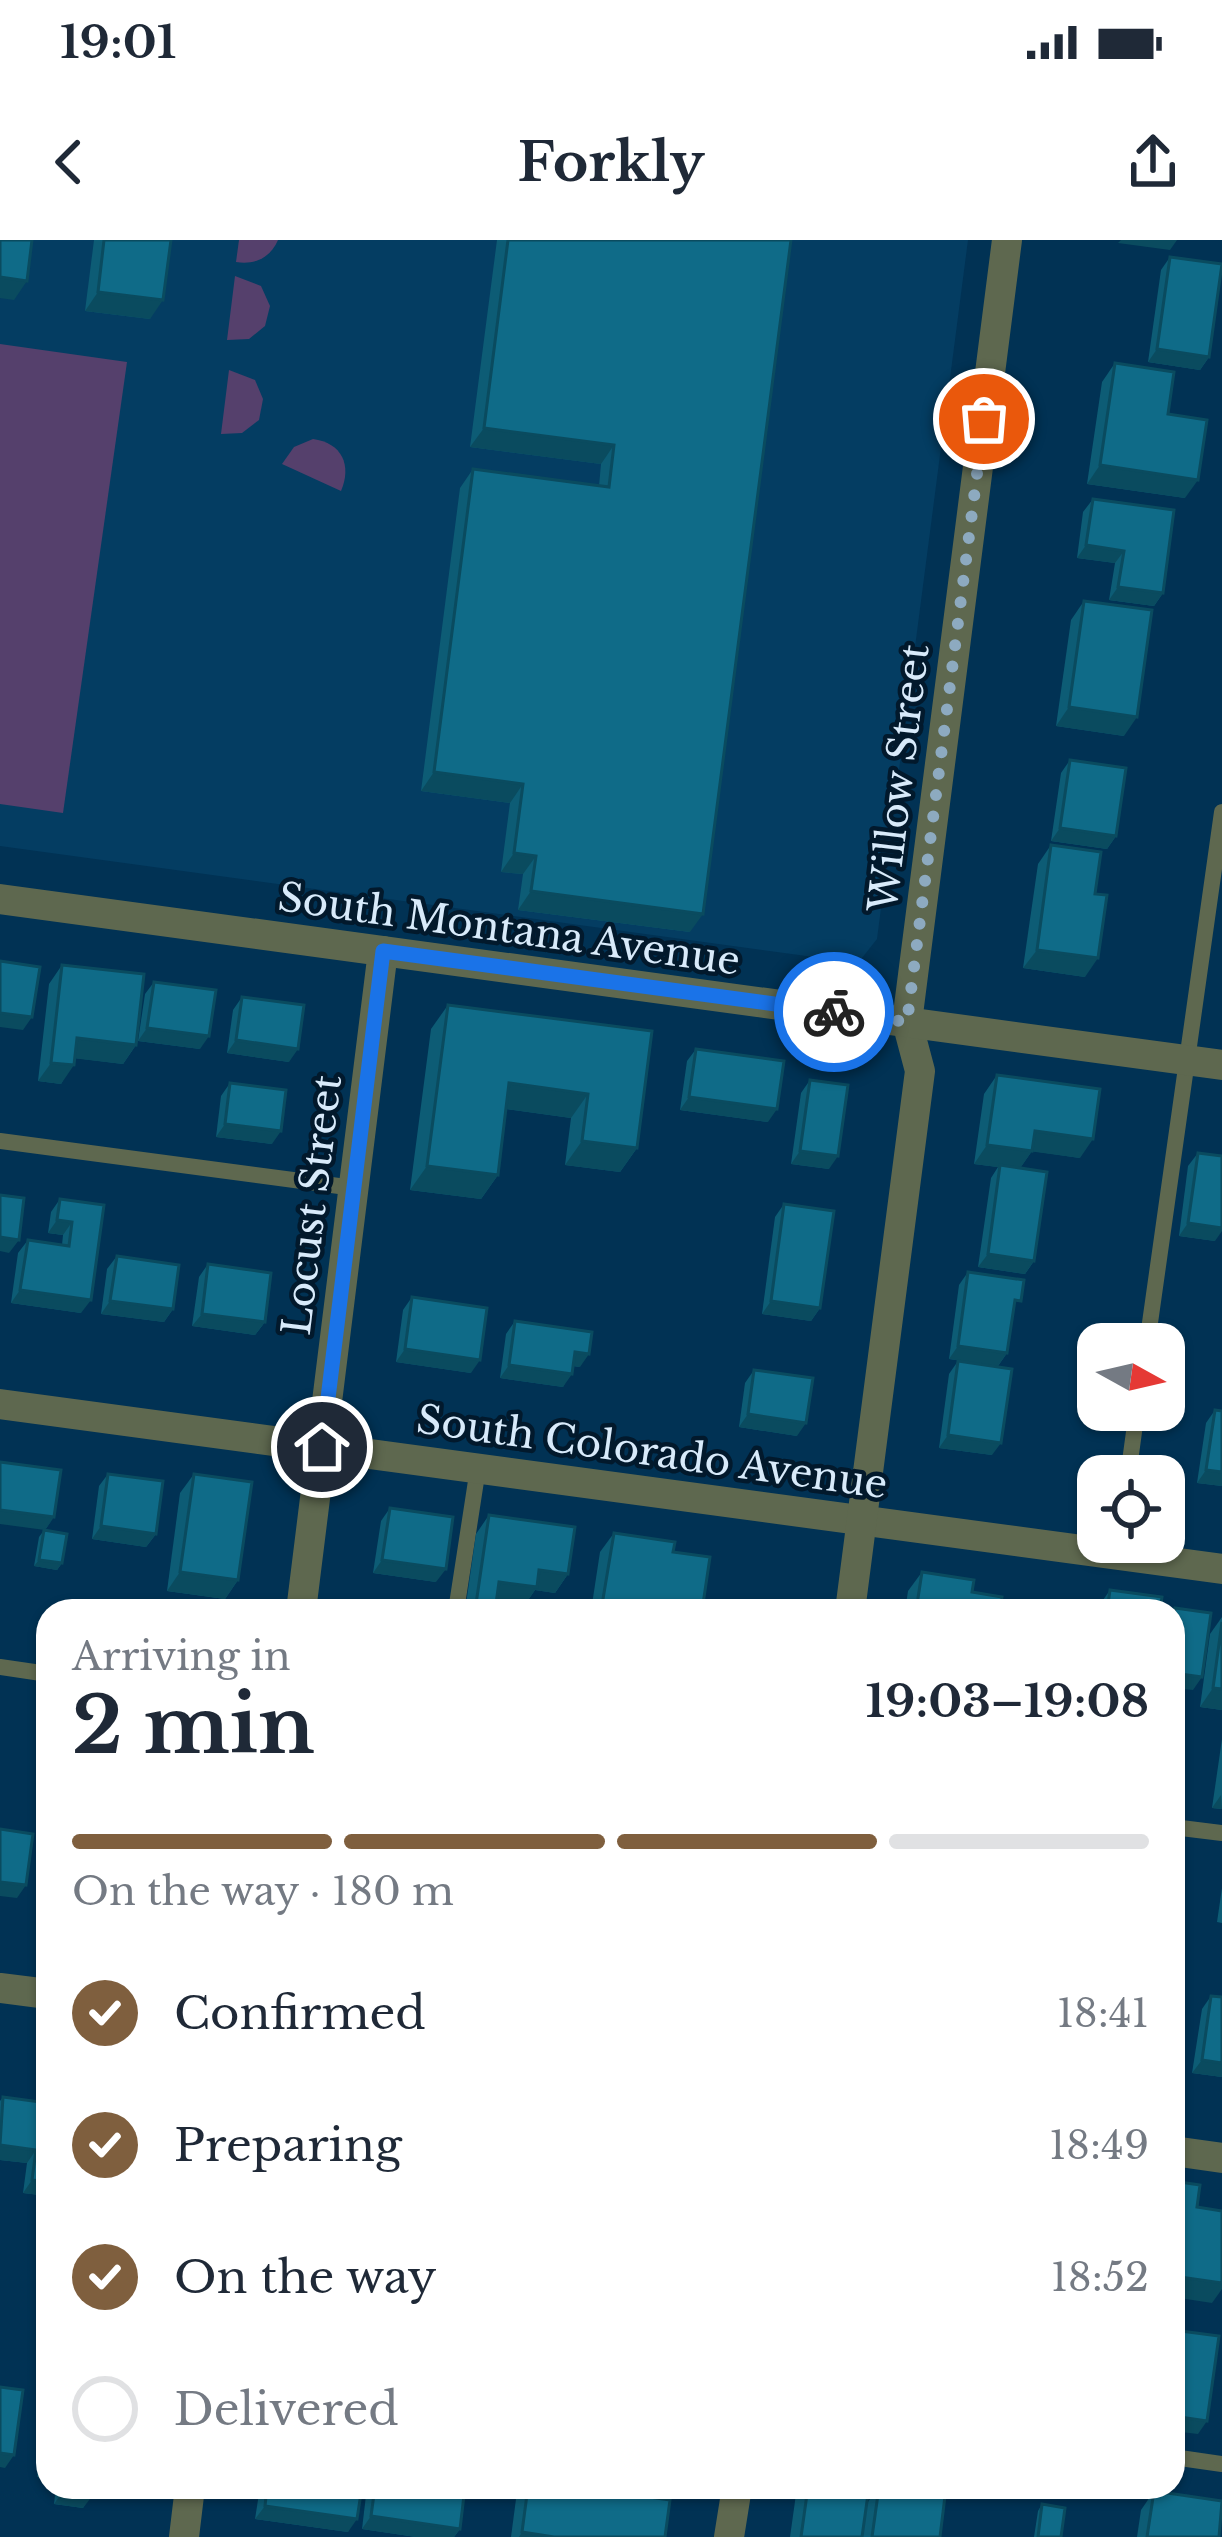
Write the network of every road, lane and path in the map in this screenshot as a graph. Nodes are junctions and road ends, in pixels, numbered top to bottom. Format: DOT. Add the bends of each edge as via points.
graph roads {
  1 [pos="1007,240"];
  2 [pos="1222,812"];
  3 [pos="0,898"];
  4 [pos="383,951"];
  5 [pos="907,1022"];
  6 [pos="1187,1061"];
  7 [pos="1222,1066"];
  8 [pos="0,1141"];
  9 [pos="354,1188"];
  10 [pos="1150,1323"];
  11 [pos="0,1403"];
  12 [pos="322,1447"];
  13 [pos="478,1468"];
  14 [pos="861,1520"];
  15 [pos="1077,1544"];
  16 [pos="1185,1562"];
  17 [pos="1222,1569"];
  18 [pos="303,1599"];
  19 [pos="458,1599"];
  20 [pos="851,1599"];
  21 [pos="0,1667"];
  22 [pos="36,1672"];
  23 [pos="1185,1828"];
  24 [pos="1222,1833"];
  25 [pos="0,1988"];
  26 [pos="36,1992"];
  27 [pos="1185,2153"];
  28 [pos="1222,2158"];
  29 [pos="1185,2459"];
  30 [pos="1222,2464"];
  31 [pos="189,2499"];
  32 [pos="735,2499"];
  33 [pos="184,2537"];
  34 [pos="729,2537"];
  1 -- 5 [label="street, Willow Street"];
  2 -- 6 [label="lane"];
  3 -- 4 [label="street, South Montana Avenue"];
  4 -- 5 [label="street, South Montana Avenue"];
  4 -- 9 [label="street, Locust Street"];
  5 -- 6 [label="street, South Montana Avenue"];
  5 -- 14 [label="street, Willow Street" via="920,1071"];
  6 -- 7 [label="street, South Montana Avenue"];
  6 -- 10 [label="lane"];
  8 -- 9 [label="lane"];
  9 -- 12 [label="street, Locust Street"];
  11 -- 12 [label="street, South Colorado Avenue"];
  12 -- 13 [label="street, South Colorado Avenue"];
  12 -- 18 [label="street, Locust Street"];
  13 -- 14 [label="street, South Colorado Avenue"];
  13 -- 19 [label="lane"];
  14 -- 15 [label="street, South Colorado Avenue"];
  14 -- 20 [label="street, Willow Street"];
  16 -- 17 [label="street, South Colorado Avenue"];
  21 -- 22 [label="lane"];
  23 -- 24 [label="lane"];
  25 -- 26 [label="street"];
  27 -- 28 [label="street"];
  29 -- 30 [label="lane"];
  31 -- 33 [label="street"];
  32 -- 34 [label="street"];
}
